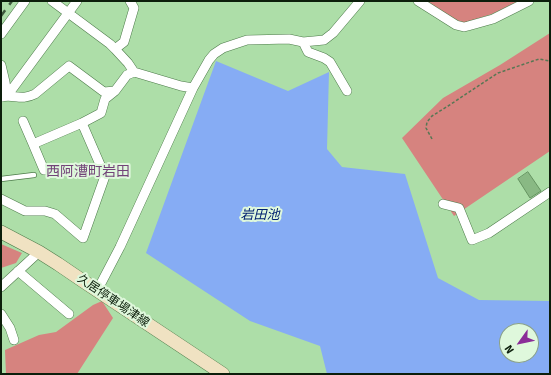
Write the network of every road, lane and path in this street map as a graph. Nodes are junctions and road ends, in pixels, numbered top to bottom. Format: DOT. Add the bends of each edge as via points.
graph roads {
  1 [pos="25,1"];
  2 [pos="52,1"];
  3 [pos="78,1"];
  4 [pos="130,1"];
  5 [pos="360,1"];
  6 [pos="418,1"];
  7 [pos="529,1"];
  8 [pos="69,13"];
  9 [pos="1,34"];
  10 [pos="303,42"];
  11 [pos="115,49"];
  12 [pos="550,61"];
  13 [pos="1,65"];
  14 [pos="134,72"];
  15 [pos="193,88"];
  16 [pos="115,91"];
  17 [pos="347,91"];
  18 [pos="4,96"];
  19 [pos="23,121"];
  20 [pos="82,123"];
  21 [pos="432,139"];
  22 [pos="33,144"];
  23 [pos="44,170"];
  24 [pos="34,175"];
  25 [pos="1,179"];
  26 [pos="550,192"];
  27 [pos="1,199"];
  28 [pos="443,204"];
  29 [pos="1,232"];
  30 [pos="39,252"];
  31 [pos="18,271"];
  32 [pos="1,287"];
  33 [pos="97,291"];
  34 [pos="1,314"];
  35 [pos="69,314"];
  36 [pos="14,340"];
  37 [pos="217,373"];
  1 -- 9 [label="street"];
  2 -- 8 [label="street"];
  3 -- 8 [label="street"];
  4 -- 11 [label="street" via="134,8 124,42"];
  5 -- 10 [label="street" via="324,40"];
  6 -- 7 [label="street" via="456,25 464,27 493,19"];
  8 -- 11 [label="street"];
  8 -- 18 [label="street"];
  10 -- 15 [label="street" via="289,39 247,40 223,48 208,60"];
  10 -- 17 [label="street" via="308,52 330,62"];
  11 -- 14 [label="street"];
  12 -- 21 [label="path" via="539,59 498,73 432,116 426,128"];
  13 -- 18 [label="street" via="5,82"];
  14 -- 15 [label="street"];
  14 -- 16 [label="street" via="127,75"];
  15 -- 33 [label="street"];
  16 -- 18 [label="street" via="104,92 68,66 29,97"];
  16 -- 20 [label="street" via="105,98 101,113"];
  19 -- 22 [label="street"];
  20 -- 22 [label="street"];
  20 -- 27 [label="street" via="105,176 83,238 55,214 24,211"];
  22 -- 23 [label="street"];
  24 -- 25 [label="lane"];
  26 -- 28 [label="street" via="489,233 472,240 459,208"];
  29 -- 30 [label="main road, 久居停車場津線"];
  30 -- 31 [label="street"];
  30 -- 33 [label="main road, 久居停車場津線"];
  31 -- 32 [label="street"];
  31 -- 35 [label="street"];
  33 -- 37 [label="main road, 久居停車場津線"];
  34 -- 36 [label="street"];
}
